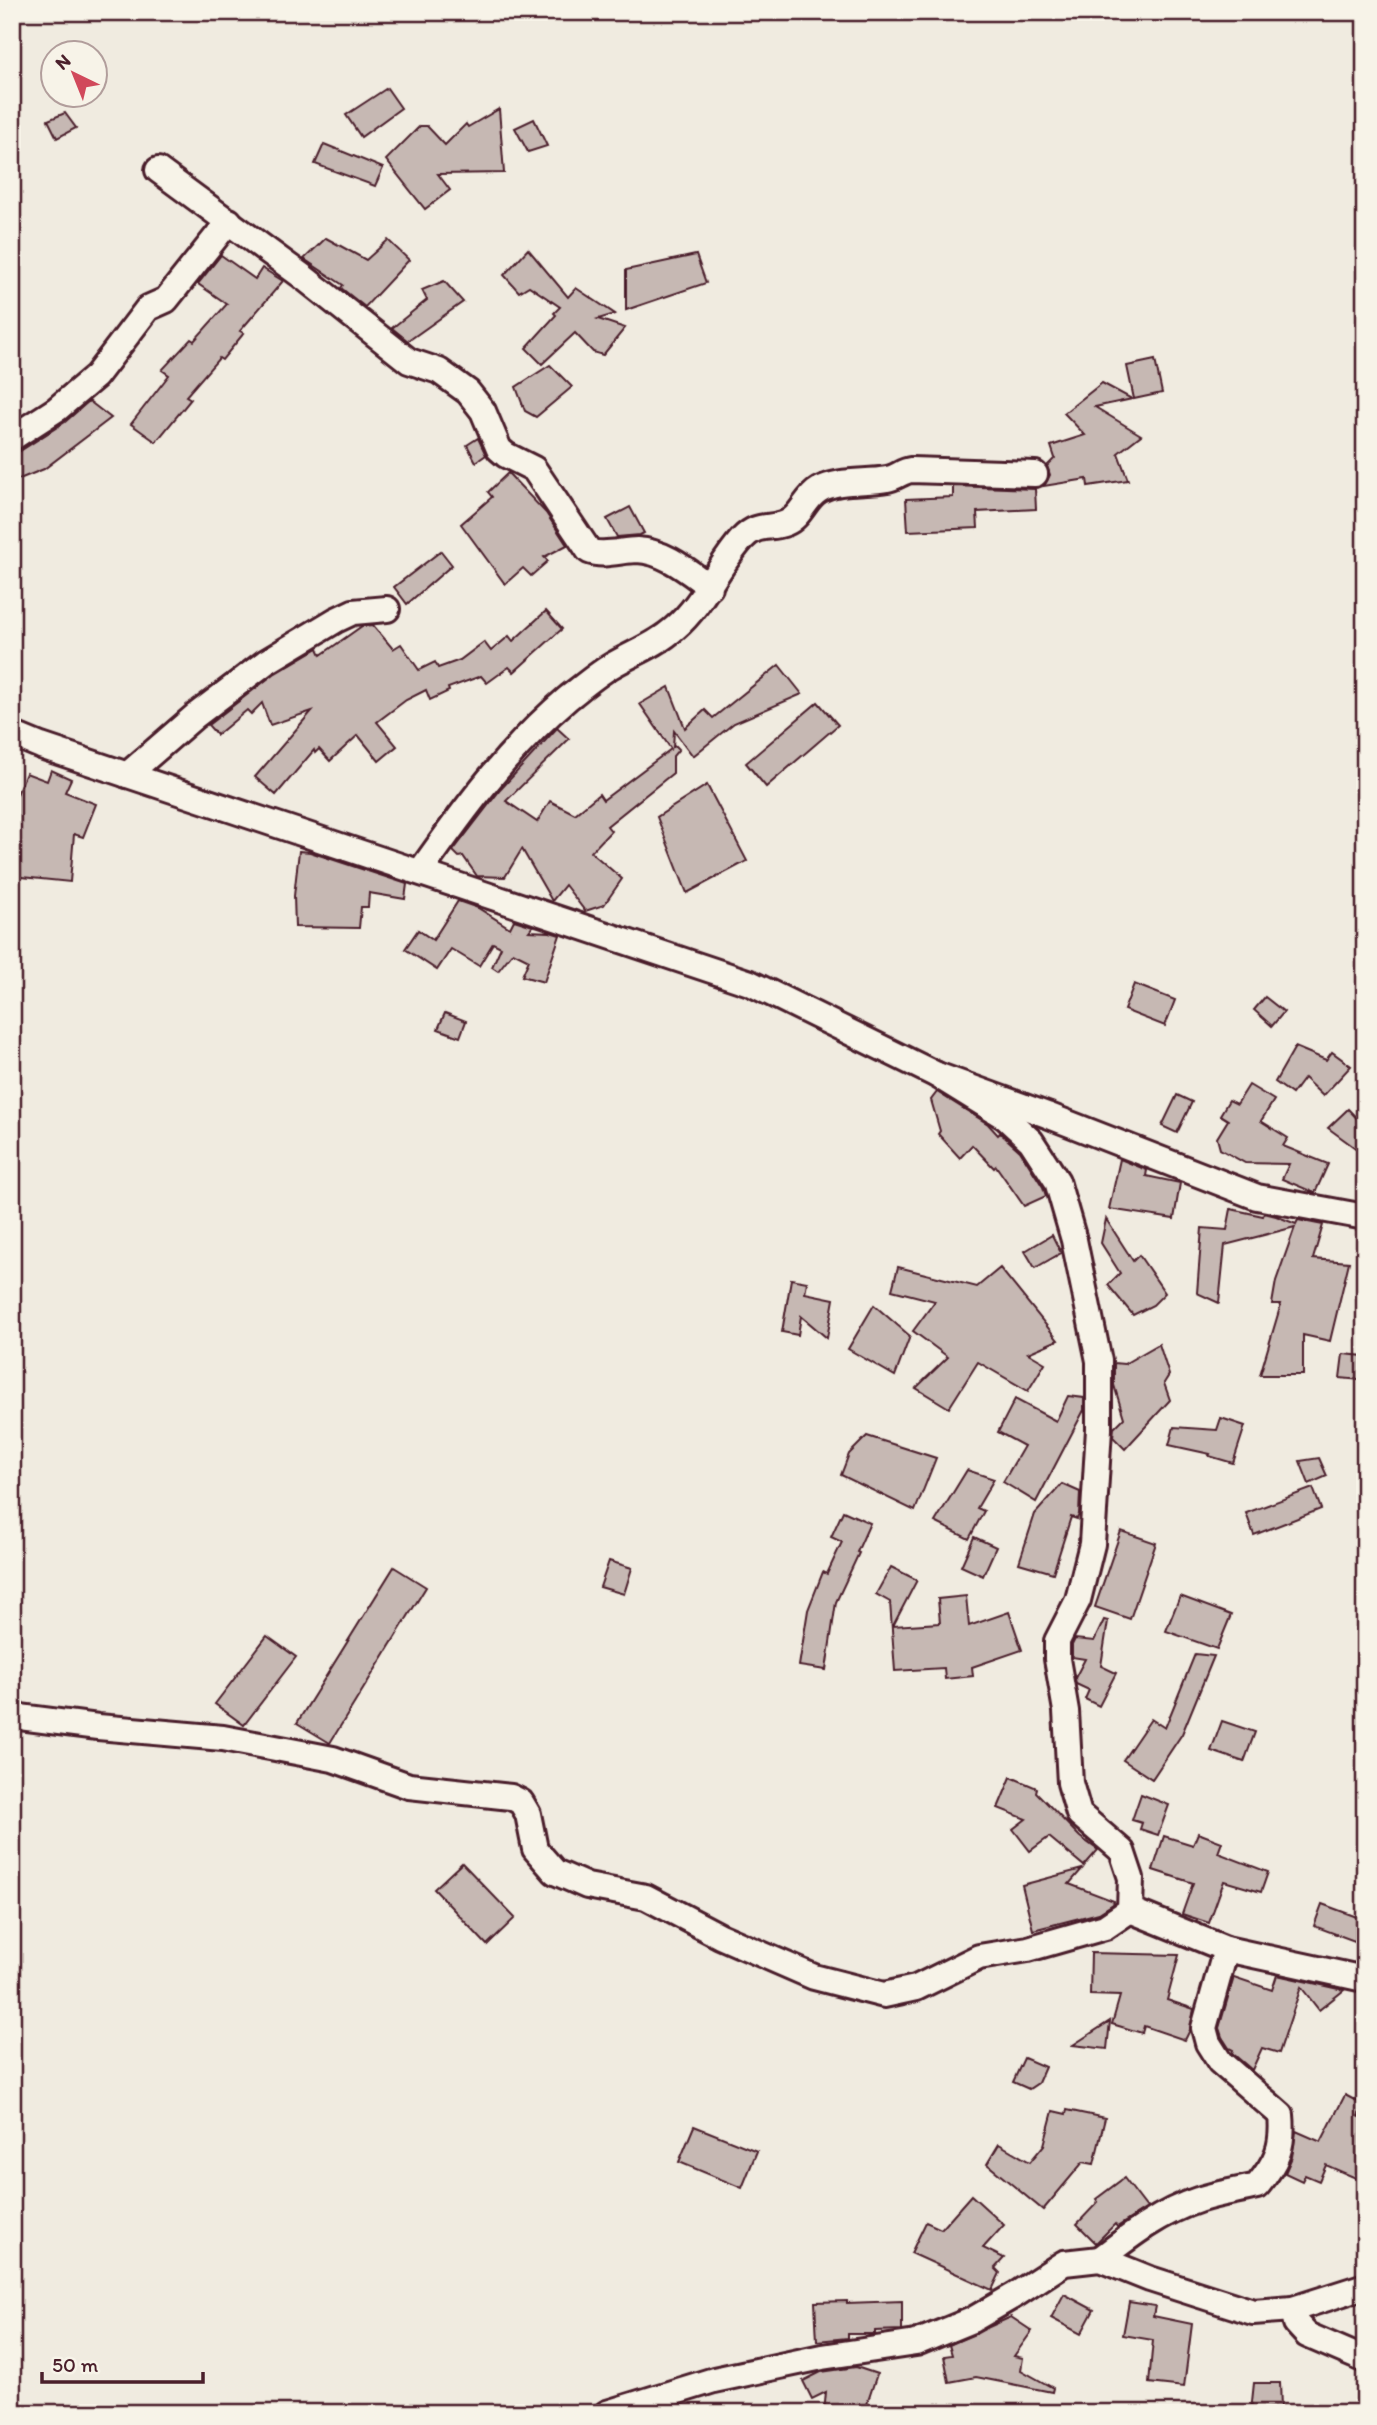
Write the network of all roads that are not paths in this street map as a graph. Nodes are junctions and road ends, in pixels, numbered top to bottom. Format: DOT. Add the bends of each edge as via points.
graph roads {
  1 [pos="158,170"];
  2 [pos="229,221"];
  3 [pos="12,438"];
  4 [pos="1035,474"];
  5 [pos="710,587"];
  6 [pos="387,609"];
  7 [pos="12,734"];
  8 [pos="127,775"];
  9 [pos="420,872"];
  10 [pos="937,1075"];
  11 [pos="1365,1217"];
  12 [pos="12,1716"];
  13 [pos="1130,1910"];
  14 [pos="1226,1949"];
  15 [pos="1364,1979"];
  16 [pos="1100,2259"];
  17 [pos="1365,2287"];
  18 [pos="1293,2309"];
  19 [pos="1365,2360"];
  20 [pos="607,2413"];
  1 -- 2 [label="street"];
  2 -- 3 [label="street" via="166,300 148,308 96,376"];
  2 -- 5 [label="street" via="409,361 439,371 468,392 483,411 499,449 534,469 589,551 640,550 657,555"];
  4 -- 5 [label="street" via="911,470 890,479 828,486 812,494 790,521 761,526 741,540"];
  5 -- 9 [label="street" via="677,627 652,646 609,667 523,741 479,789"];
  6 -- 8 [label="street" via="353,612 266,662"];
  7 -- 8 [label="street"];
  8 -- 9 [label="street"];
  9 -- 10 [label="street" via="750,983"];
  10 -- 11 [label="street" via="1257,1196"];
  10 -- 13 [label="street" via="1005,1117 1031,1141 1057,1181 1089,1307 1099,1361 1096,1512 1085,1581 1058,1641 1057,1659 1066,1711 1070,1783 1079,1814 1122,1852 1131,1878"];
  12 -- 13 [label="street" via="223,1738 333,1759 409,1786 511,1797 521,1802 535,1849 555,1872 587,1886 646,1897 814,1977 884,1995 916,1988 979,1957 1028,1949 1105,1927"];
  13 -- 14 [label="street"];
  14 -- 15 [label="street"];
  14 -- 16 [label="street" via="1203,2028 1220,2062 1280,2115 1283,2137 1275,2161 1257,2186 1173,2210 1141,2227"];
  16 -- 18 [label="street" via="1253,2312"];
  16 -- 20 [label="street" via="1064,2263 972,2320 916,2343 714,2380"];
  17 -- 18 [label="street"];
  18 -- 19 [label="street" via="1296,2323 1307,2335"];
}
